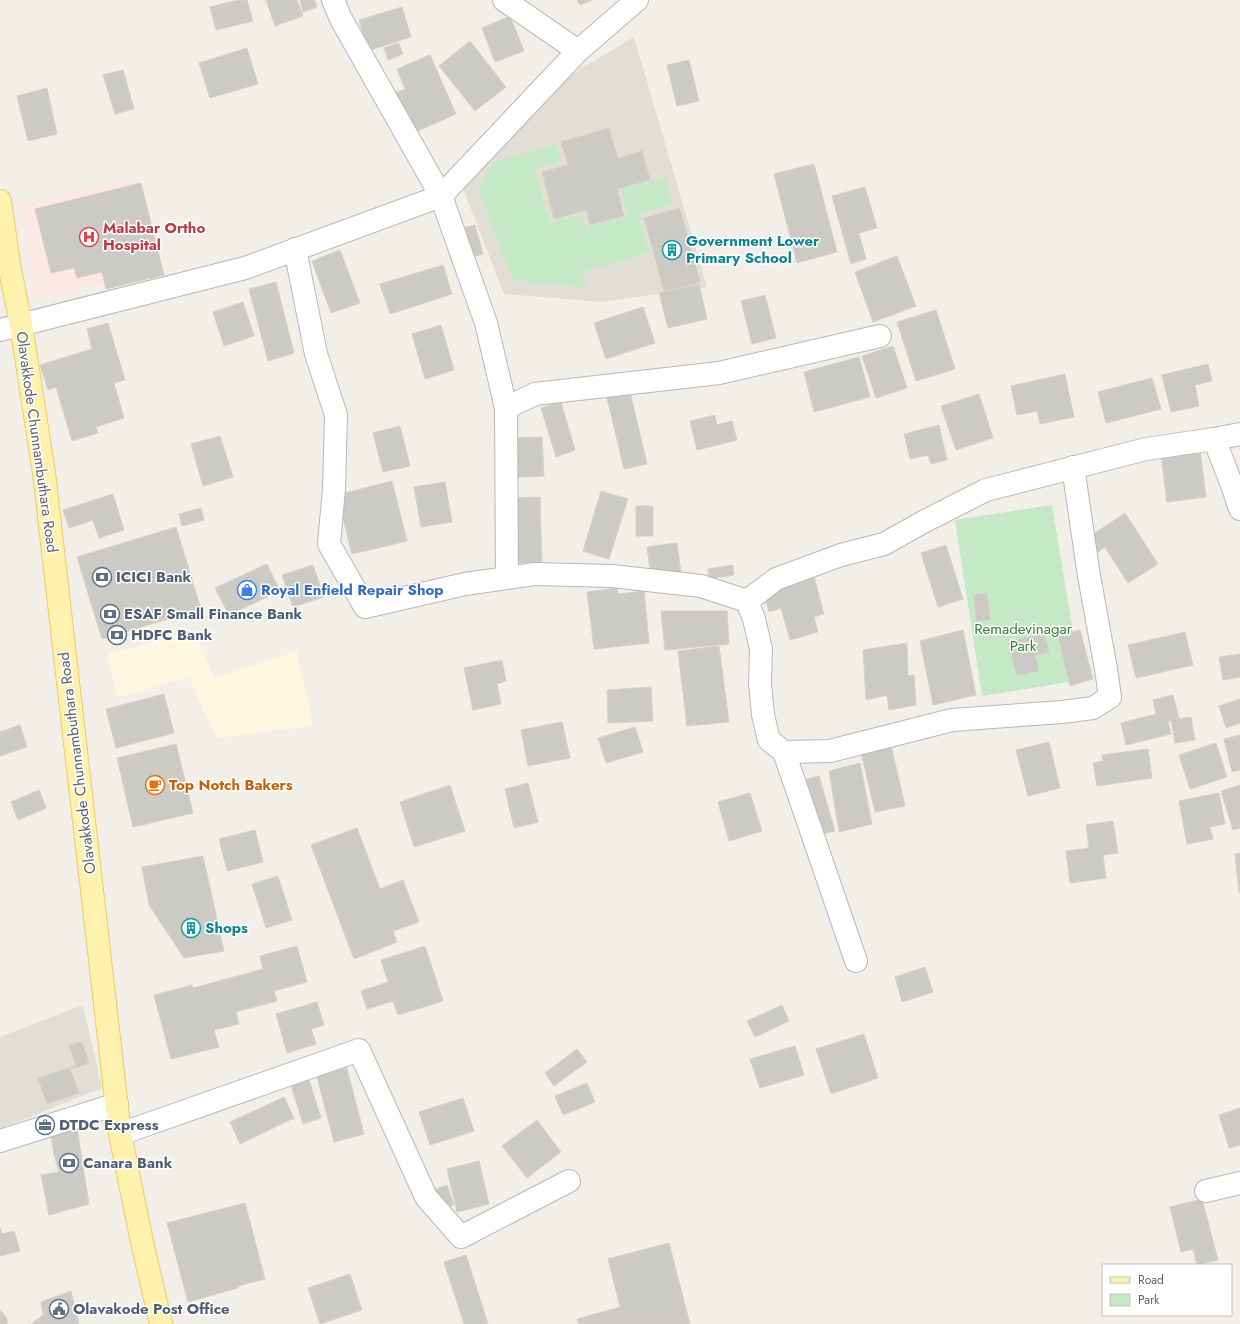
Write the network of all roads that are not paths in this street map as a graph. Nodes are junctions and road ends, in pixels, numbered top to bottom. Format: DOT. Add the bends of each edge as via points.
graph roads {
  1 [pos="333,0"];
  2 [pos="504,0"];
  3 [pos="637,0"];
  4 [pos="578,51"];
  5 [pos="441,196"];
  6 [pos="0,201"];
  7 [pos="295,249"];
  8 [pos="21,324"];
  9 [pos="0,330"];
  10 [pos="880,336"];
  11 [pos="506,408"];
  12 [pos="1240,434"];
  13 [pos="1214,439"];
  14 [pos="1074,467"];
  15 [pos="1240,509"];
  16 [pos="507,578"];
  17 [pos="747,602"];
  18 [pos="784,752"];
  19 [pos="856,961"];
  20 [pos="117,1104"];
  21 [pos="120,1134"];
  22 [pos="0,1141"];
  23 [pos="569,1181"];
  24 [pos="1240,1183"];
  25 [pos="1206,1191"];
  26 [pos="161,1324"];
  1 -- 5 [label="street" via="341,19"];
  2 -- 4 [label="street"];
  3 -- 4 [label="street"];
  4 -- 5 [label="street"];
  5 -- 7 [label="street"];
  5 -- 11 [label="street" via="486,323"];
  6 -- 8 [label="main road, Olavakkode Chunnambuthara Road"];
  7 -- 8 [label="street" via="245,268"];
  7 -- 16 [label="street" via="316,354 336,415 334,490 329,544 365,607 465,584"];
  8 -- 9 [label="street"];
  8 -- 20 [label="main road, Olavakkode Chunnambuthara Road" via="44,473"];
  10 -- 11 [label="street" via="719,373 535,394"];
  11 -- 16 [label="street"];
  12 -- 13 [label="street"];
  13 -- 14 [label="street" via="1146,449"];
  13 -- 15 [label="street"];
  14 -- 17 [label="street" via="986,490 884,544 841,555 776,579"];
  14 -- 18 [label="street" via="1089,576 1110,697 1093,708 952,720 830,751"];
  16 -- 17 [label="street" via="535,574 612,576 701,586"];
  17 -- 18 [label="street" via="761,649 760,684 767,734 769,740"];
  18 -- 19 [label="street"];
  20 -- 21 [label="main road, Olavakkode Chunnambuthara Road"];
  20 -- 22 [label="street"];
  21 -- 23 [label="street" via="359,1050 426,1197 460,1237"];
  21 -- 26 [label="main road, Olavakkode Chunnambuthara Road"];
  24 -- 25 [label="street"];
}
